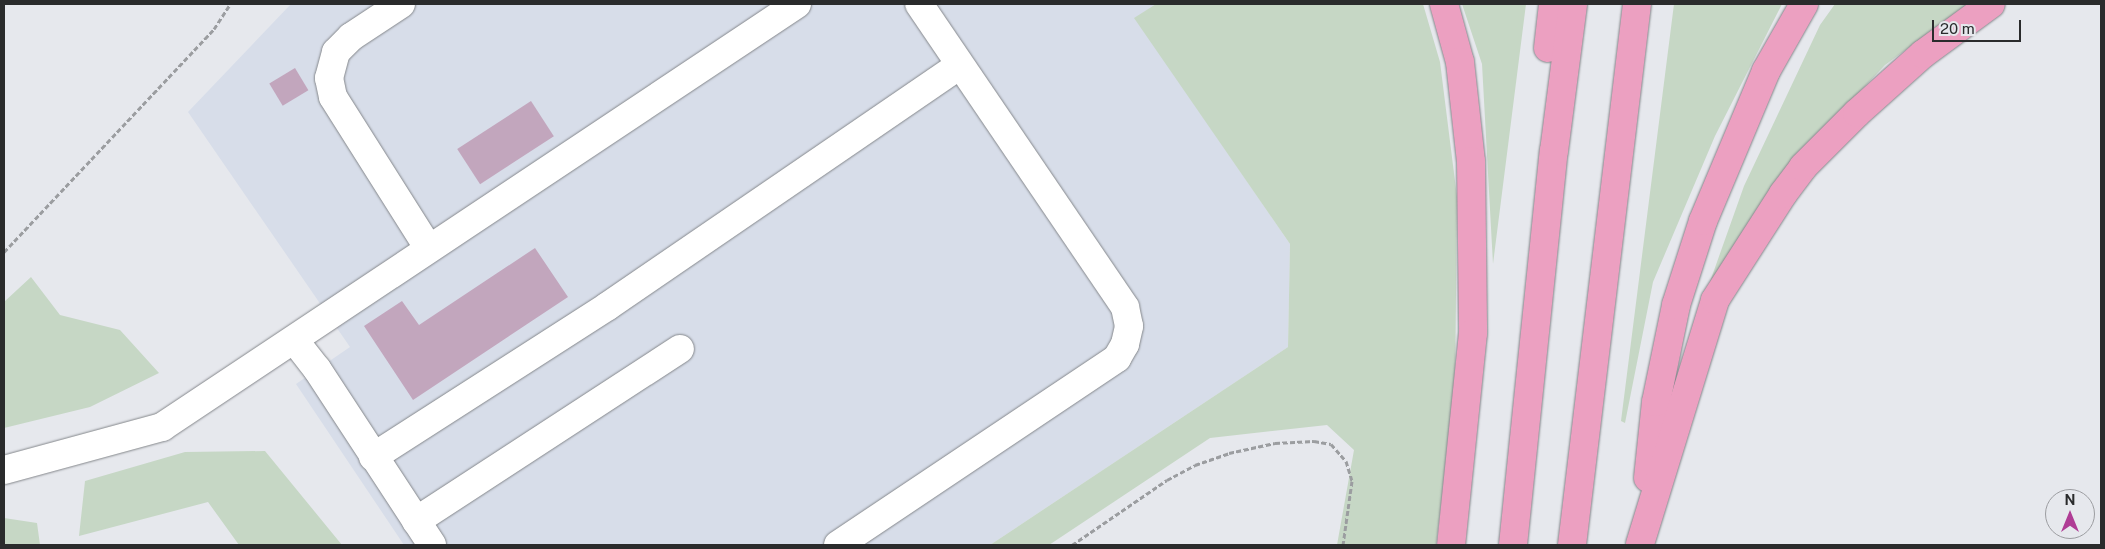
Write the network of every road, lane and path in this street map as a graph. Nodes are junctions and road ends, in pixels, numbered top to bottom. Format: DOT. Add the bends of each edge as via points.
graph roads {
  1 [pos="230,4"];
  2 [pos="401,4"];
  3 [pos="797,4"];
  4 [pos="919,4"];
  5 [pos="1444,4"];
  6 [pos="1553,4"];
  7 [pos="1573,4"];
  8 [pos="1637,4"];
  9 [pos="1804,4"];
  10 [pos="1991,4"];
  11 [pos="959,66"];
  12 [pos="1554,151"];
  13 [pos="428,247"];
  14 [pos="4,252"];
  15 [pos="295,341"];
  16 [pos="680,349"];
  17 [pos="373,457"];
  18 [pos="4,470"];
  19 [pos="416,521"];
  20 [pos="1640,544"];
  21 [pos="432,545"];
  22 [pos="838,545"];
  23 [pos="1072,545"];
  24 [pos="1343,545"];
  25 [pos="1451,545"];
  26 [pos="1514,545"];
  27 [pos="1572,545"];
  1 -- 14 [label="path" via="214,29"];
  2 -- 13 [label="lane" via="351,37 336,52 329,78 333,97"];
  3 -- 13 [label="lane"];
  4 -- 11 [label="lane"];
  5 -- 25 [label="highway" via="1460,62 1471,161 1473,333"];
  6 -- 12 [label="highway" via="1545,75"];
  7 -- 12 [label="highway"];
  8 -- 27 [label="highway"];
  9 -- 20 [label="highway" via="1766,71 1703,221 1676,305 1656,402"];
  10 -- 20 [label="highway" via="1923,54 1857,113 1803,167 1783,194 1715,300"];
  11 -- 17 [label="lane" via="608,306"];
  11 -- 22 [label="lane" via="1125,307 1129,326 1125,344 1117,358"];
  12 -- 26 [label="highway"];
  13 -- 15 [label="lane"];
  15 -- 17 [label="lane" via="317,369"];
  15 -- 18 [label="lane" via="162,428"];
  16 -- 19 [label="lane"];
  17 -- 19 [label="lane"];
  19 -- 21 [label="lane"];
  23 -- 24 [label="path" via="1195,466 1228,453 1274,443 1314,441 1332,444 1346,460 1352,481"];
}
